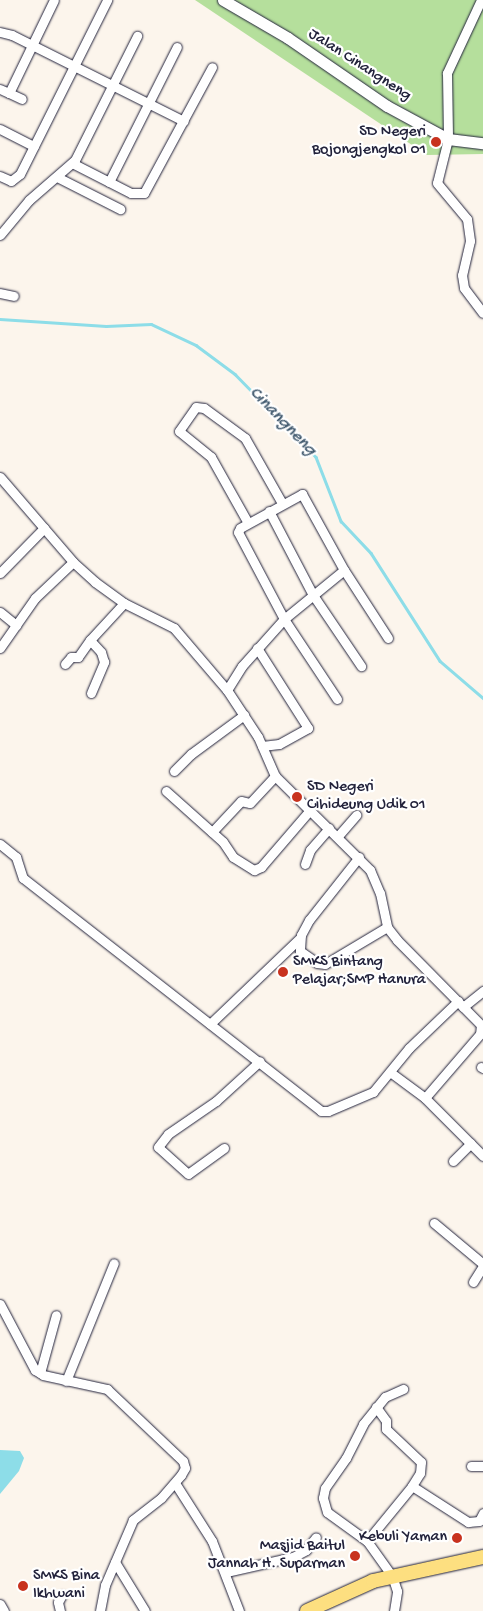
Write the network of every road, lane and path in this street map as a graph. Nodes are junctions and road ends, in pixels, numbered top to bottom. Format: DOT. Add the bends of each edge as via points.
graph roads {
  1 [pos="54,0"];
  2 [pos="107,0"];
  3 [pos="223,0"];
  4 [pos="481,0"];
  5 [pos="236,3"];
  6 [pos="0,32"];
  7 [pos="138,36"];
  8 [pos="33,46"];
  9 [pos="177,47"];
  10 [pos="74,66"];
  11 [pos="212,67"];
  12 [pos="114,86"];
  13 [pos="4,91"];
  14 [pos="22,99"];
  15 [pos="150,104"];
  16 [pos="184,121"];
  17 [pos="0,129"];
  18 [pos="448,139"];
  19 [pos="483,143"];
  20 [pos="34,146"];
  21 [pos="72,163"];
  22 [pos="0,176"];
  23 [pos="57,177"];
  24 [pos="109,182"];
  25 [pos="120,209"];
  26 [pos="0,236"];
  27 [pos="0,293"];
  28 [pos="14,296"];
  29 [pos="483,313"];
  30 [pos="0,478"];
  31 [pos="282,503"];
  32 [pos="269,511"];
  33 [pos="248,523"];
  34 [pos="44,528"];
  35 [pos="73,562"];
  36 [pos="344,570"];
  37 [pos="0,573"];
  38 [pos="313,595"];
  39 [pos="124,603"];
  40 [pos="0,612"];
  41 [pos="284,620"];
  42 [pos="16,625"];
  43 [pos="388,638"];
  44 [pos="90,640"];
  45 [pos="0,648"];
  46 [pos="257,648"];
  47 [pos="65,664"];
  48 [pos="361,666"];
  49 [pos="227,690"];
  50 [pos="91,693"];
  51 [pos="337,699"];
  52 [pos="244,715"];
  53 [pos="262,746"];
  54 [pos="174,771"];
  55 [pos="274,776"];
  56 [pos="166,791"];
  57 [pos="310,810"];
  58 [pos="356,815"];
  59 [pos="329,828"];
  60 [pos="212,832"];
  61 [pos="338,836"];
  62 [pos="0,844"];
  63 [pos="359,857"];
  64 [pos="305,864"];
  65 [pos="387,927"];
  66 [pos="300,938"];
  67 [pos="483,991"];
  68 [pos="460,1004"];
  69 [pos="210,1024"];
  70 [pos="482,1030"];
  71 [pos="260,1061"];
  72 [pos="390,1072"];
  73 [pos="425,1098"];
  74 [pos="471,1143"];
  75 [pos="224,1148"];
  76 [pos="483,1156"];
  77 [pos="453,1161"];
  78 [pos="434,1223"];
  79 [pos="114,1263"];
  80 [pos="483,1265"];
  81 [pos="473,1282"];
  82 [pos="0,1304"];
  83 [pos="56,1315"];
  84 [pos="40,1374"];
  85 [pos="66,1381"];
  86 [pos="403,1389"];
  87 [pos="376,1407"];
  88 [pos="471,1466"];
  89 [pos="483,1466"];
  90 [pos="175,1483"];
  91 [pos="412,1486"];
  92 [pos="483,1513"];
  93 [pos="316,1537"];
  94 [pos="368,1541"];
  95 [pos="483,1558"];
  96 [pos="115,1562"];
  97 [pos="226,1572"];
  98 [pos="392,1576"];
  99 [pos="62,1595"];
  100 [pos="0,1604"];
  101 [pos="4,1611"];
  102 [pos="60,1611"];
  103 [pos="100,1611"];
  104 [pos="145,1611"];
  105 [pos="239,1611"];
  106 [pos="307,1611"];
  107 [pos="394,1611"];
  1 -- 8 [label="street"];
  2 -- 10 [label="street"];
  3 -- 5 [label="street, Jalan Cinangneng"];
  4 -- 18 [label="street" via="447,73"];
  5 -- 18 [label="street, Jalan Cinangneng" via="387,106"];
  6 -- 8 [label="street"];
  7 -- 12 [label="street"];
  8 -- 10 [label="street"];
  8 -- 13 [label="street"];
  9 -- 15 [label="street"];
  10 -- 12 [label="street"];
  10 -- 20 [label="street"];
  11 -- 16 [label="street"];
  12 -- 15 [label="street"];
  12 -- 21 [label="street"];
  13 -- 14 [label="street"];
  15 -- 16 [label="street"];
  15 -- 24 [label="street"];
  16 -- 24 [label="street" via="144,193 131,193"];
  17 -- 20 [label="street"];
  18 -- 19 [label="street, Jalan Cinangneng"];
  18 -- 29 [label="street" via="437,183 468,219 470,241 462,275 464,288"];
  20 -- 22 [label="street" via="16,179 11,181"];
  21 -- 23 [label="street"];
  21 -- 24 [label="street"];
  23 -- 25 [label="street"];
  23 -- 26 [label="street" via="28,200"];
  27 -- 28 [label="street"];
  30 -- 34 [label="street"];
  31 -- 32 [label="street"];
  31 -- 33 [label="street" via="244,438 204,408 196,407 179,431 211,457"];
  31 -- 36 [label="street" via="302,494"];
  32 -- 33 [label="street"];
  32 -- 38 [label="street"];
  33 -- 41 [label="street" via="240,528 240,537"];
  34 -- 35 [label="street"];
  34 -- 37 [label="street"];
  35 -- 39 [label="street"];
  35 -- 42 [label="street" via="42,590"];
  36 -- 38 [label="street"];
  36 -- 43 [label="street"];
  38 -- 41 [label="street"];
  38 -- 48 [label="street"];
  39 -- 44 [label="street"];
  39 -- 49 [label="street" via="174,628"];
  40 -- 42 [label="street"];
  41 -- 46 [label="street"];
  41 -- 51 [label="street"];
  42 -- 45 [label="street"];
  44 -- 47 [label="street" via="78,657 71,657"];
  44 -- 50 [label="street" via="101,652 104,662"];
  46 -- 49 [label="street"];
  46 -- 53 [label="street" via="308,728 279,744"];
  49 -- 52 [label="street"];
  52 -- 53 [label="street"];
  52 -- 54 [label="street" via="191,754"];
  53 -- 55 [label="street"];
  55 -- 57 [label="street"];
  55 -- 60 [label="street" via="250,803 241,801"];
  56 -- 60 [label="street"];
  57 -- 59 [label="street"];
  57 -- 60 [label="street" via="258,870 251,870 233,857"];
  58 -- 61 [label="street"];
  59 -- 61 [label="street"];
  59 -- 64 [label="street" via="310,850"];
  61 -- 63 [label="street"];
  62 -- 69 [label="street" via="16,857 23,878"];
  63 -- 65 [label="street" via="375,878"];
  63 -- 66 [label="street" via="314,913"];
  65 -- 66 [label="street" via="325,964 317,963 300,951"];
  65 -- 68 [label="street" via="422,969"];
  66 -- 69 [label="street"];
  67 -- 68 [label="street"];
  68 -- 70 [label="street"];
  68 -- 72 [label="street" via="409,1048"];
  69 -- 71 [label="street"];
  70 -- 73 [label="street"];
  71 -- 72 [label="street" via="324,1112 368,1095"];
  71 -- 75 [label="street" via="216,1101 168,1134 158,1147 188,1174"];
  72 -- 73 [label="street"];
  73 -- 74 [label="street"];
  74 -- 76 [label="street"];
  74 -- 77 [label="street"];
  78 -- 80 [label="street"];
  79 -- 85 [label="street"];
  80 -- 81 [label="street"];
  82 -- 84 [label="street" via="29,1362"];
  83 -- 84 [label="street"];
  84 -- 85 [label="street"];
  85 -- 90 [label="street" via="107,1389 177,1453 185,1468"];
  86 -- 87 [label="street" via="390,1393"];
  87 -- 91 [label="street" via="384,1418 386,1429 421,1462 420,1473"];
  87 -- 94 [label="street" via="325,1488 324,1498 327,1512"];
  88 -- 89 [label="street"];
  90 -- 96 [label="street" via="133,1520"];
  90 -- 97 [label="street" via="212,1541"];
  91 -- 92 [label="street" via="468,1522 478,1521"];
  91 -- 94 [label="street"];
  93 -- 97 [label="street" via="306,1550 293,1557"];
  94 -- 98 [label="street"];
  95 -- 98 [label="highway"];
  96 -- 103 [label="street"];
  96 -- 104 [label="street"];
  97 -- 105 [label="street"];
  98 -- 106 [label="highway" via="354,1587"];
  98 -- 107 [label="street" via="397,1591"];
  99 -- 102 [label="street" via="58,1602"];
  100 -- 101 [label="street"];
}
